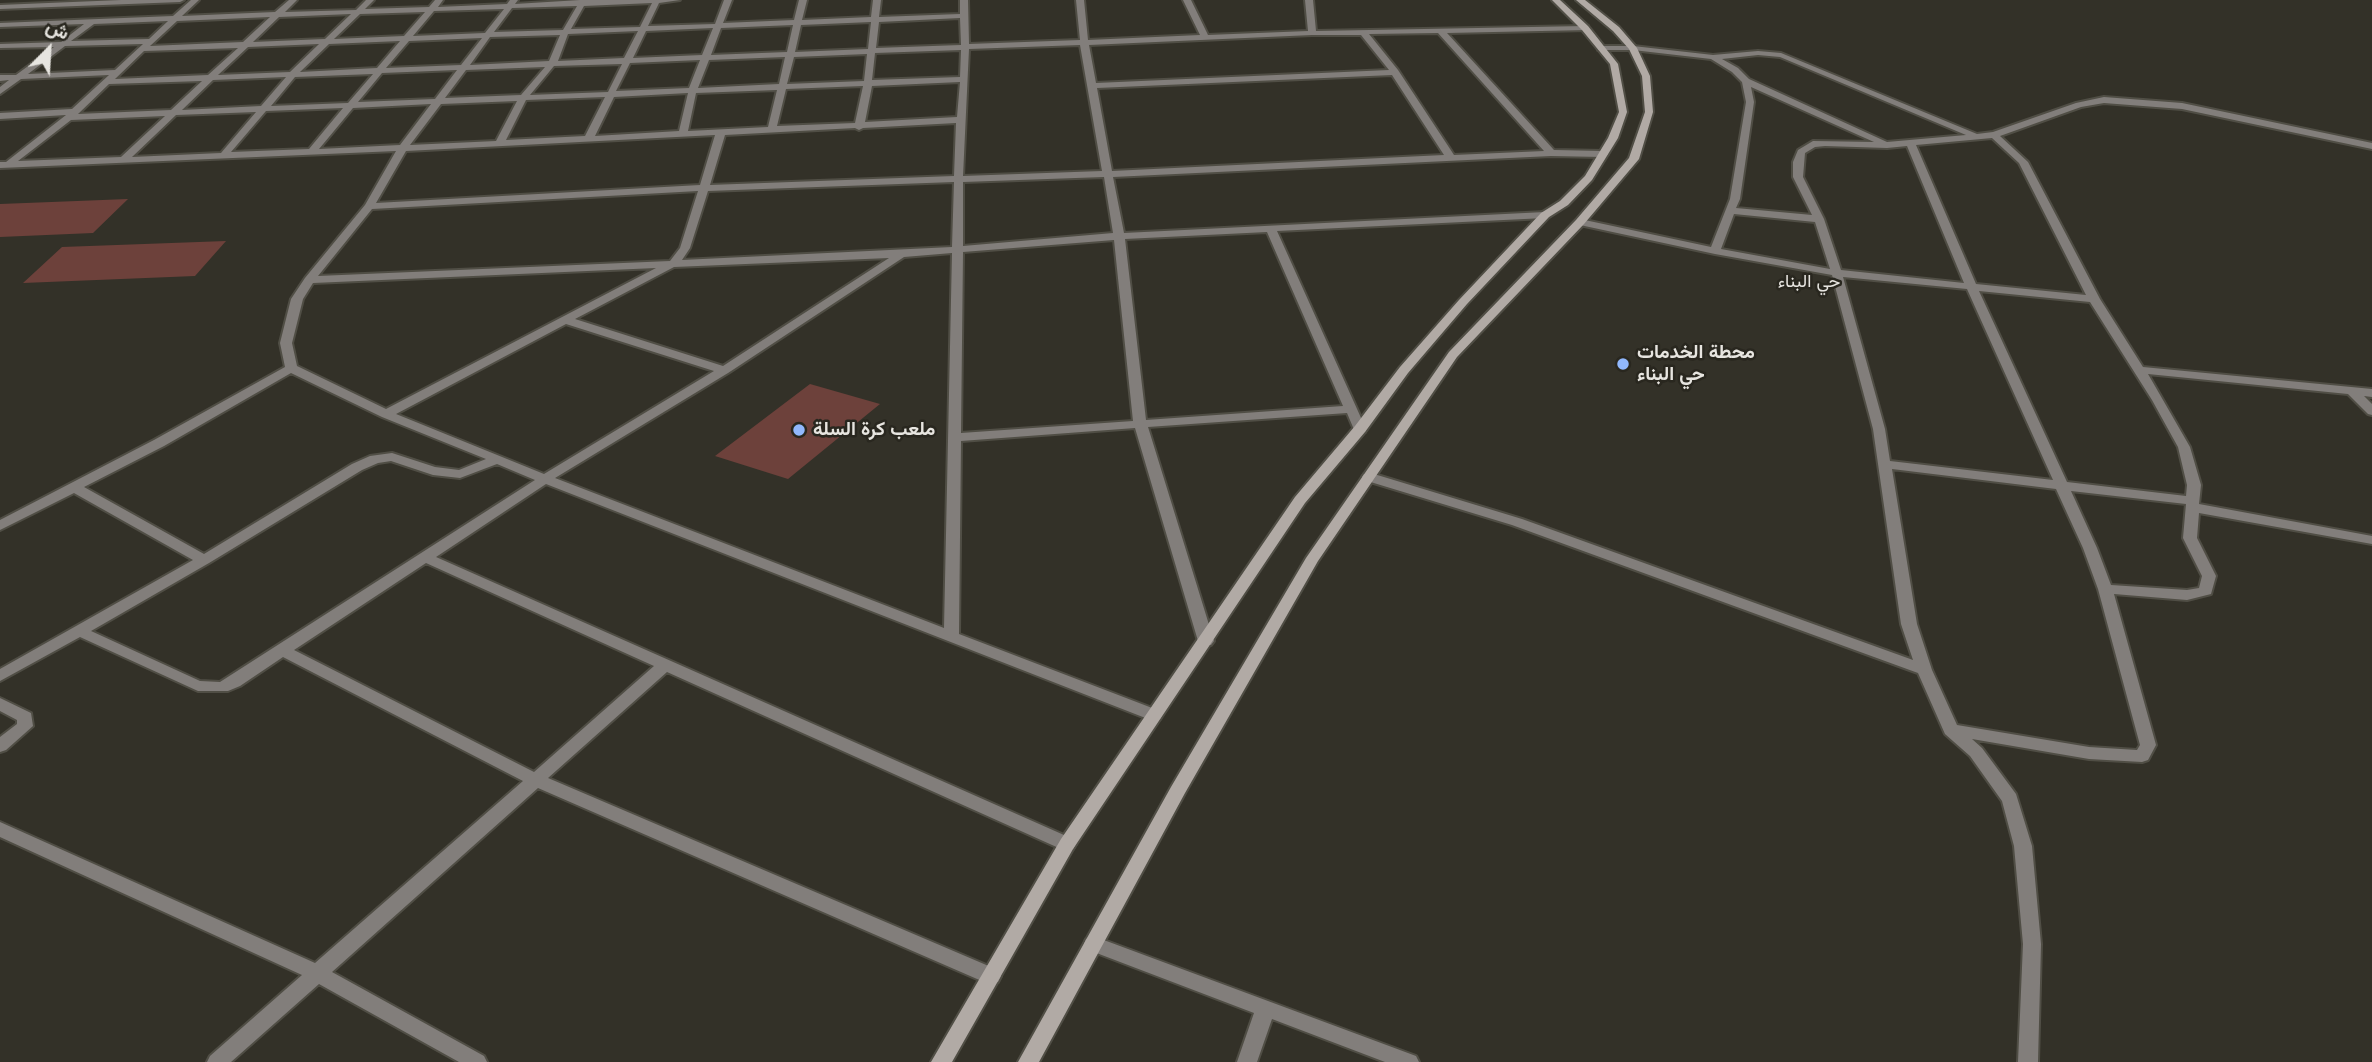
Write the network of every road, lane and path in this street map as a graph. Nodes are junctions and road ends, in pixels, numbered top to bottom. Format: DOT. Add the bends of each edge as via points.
graph roads {
  1 [pos="153,0"];
  2 [pos="180,0"];
  3 [pos="195,0"];
  4 [pos="293,0"];
  5 [pos="370,0"];
  6 [pos="439,0"];
  7 [pos="656,0"];
  8 [pos="676,0"];
  9 [pos="728,0"];
  10 [pos="803,0"];
  11 [pos="877,0"];
  12 [pos="964,0"];
  13 [pos="1080,0"];
  14 [pos="1187,0"];
  15 [pos="1309,0"];
  16 [pos="1556,0"];
  17 [pos="1580,0"];
  18 [pos="60,2"];
  19 [pos="583,2"];
  20 [pos="511,4"];
  21 [pos="0,7"];
  22 [pos="430,10"];
  23 [pos="357,12"];
  24 [pos="278,15"];
  25 [pos="962,16"];
  26 [pos="174,19"];
  27 [pos="875,20"];
  28 [pos="93,21"];
  29 [pos="797,24"];
  30 [pos="717,26"];
  31 [pos="3,27"];
  32 [pos="1584,28"];
  33 [pos="643,30"];
  34 [pos="1440,30"];
  35 [pos="1362,31"];
  36 [pos="1312,33"];
  37 [pos="564,34"];
  38 [pos="486,37"];
  39 [pos="1205,38"];
  40 [pos="405,40"];
  41 [pos="150,41"];
  42 [pos="1084,42"];
  43 [pos="324,43"];
  44 [pos="62,44"];
  45 [pos="244,45"];
  46 [pos="0,46"];
  47 [pos="963,46"];
  48 [pos="1601,48"];
  49 [pos="1633,48"];
  50 [pos="142,49"];
  51 [pos="870,50"];
  52 [pos="791,53"];
  53 [pos="704,57"];
  54 [pos="1713,57"];
  55 [pos="630,60"];
  56 [pos="553,62"];
  57 [pos="463,68"];
  58 [pos="380,71"];
  59 [pos="115,72"];
  60 [pos="1395,72"];
  61 [pos="293,73"];
  62 [pos="213,76"];
  63 [pos="17,77"];
  64 [pos="0,78"];
  65 [pos="965,79"];
  66 [pos="1746,81"];
  67 [pos="105,82"];
  68 [pos="868,82"];
  69 [pos="783,86"];
  70 [pos="1092,86"];
  71 [pos="693,89"];
  72 [pos="0,91"];
  73 [pos="609,94"];
  74 [pos="522,99"];
  75 [pos="435,103"];
  76 [pos="350,106"];
  77 [pos="261,111"];
  78 [pos="71,114"];
  79 [pos="171,114"];
  80 [pos="0,116"];
  81 [pos="960,120"];
  82 [pos="859,127"];
  83 [pos="772,130"];
  84 [pos="721,132"];
  85 [pos="682,134"];
  86 [pos="1976,135"];
  87 [pos="1994,135"];
  88 [pos="589,138"];
  89 [pos="500,142"];
  90 [pos="1910,143"];
  91 [pos="1887,145"];
  92 [pos="2372,146"];
  93 [pos="403,148"];
  94 [pos="312,151"];
  95 [pos="1551,153"];
  96 [pos="1603,154"];
  97 [pos="224,155"];
  98 [pos="1451,158"];
  99 [pos="124,159"];
  100 [pos="5,164"];
  101 [pos="1109,174"];
  102 [pos="959,179"];
  103 [pos="702,188"];
  104 [pos="369,206"];
  105 [pos="1732,211"];
  106 [pos="1545,215"];
  107 [pos="1819,219"];
  108 [pos="1580,222"];
  109 [pos="1271,229"];
  110 [pos="1119,236"];
  111 [pos="959,247"];
  112 [pos="1715,251"];
  113 [pos="904,254"];
  114 [pos="676,262"];
  115 [pos="1837,273"];
  116 [pos="309,279"];
  117 [pos="1971,286"];
  118 [pos="2094,299"];
  119 [pos="568,321"];
  120 [pos="291,368"];
  121 [pos="724,370"];
  122 [pos="2139,370"];
  123 [pos="2353,391"];
  124 [pos="2372,393"];
  125 [pos="1353,409"];
  126 [pos="2372,411"];
  127 [pos="386,414"];
  128 [pos="1140,423"];
  129 [pos="1360,429"];
  130 [pos="956,437"];
  131 [pos="496,460"];
  132 [pos="1884,464"];
  133 [pos="1369,477"];
  134 [pos="545,480"];
  135 [pos="2062,484"];
  136 [pos="76,488"];
  137 [pos="2191,504"];
  138 [pos="0,526"];
  139 [pos="2372,540"];
  140 [pos="426,558"];
  141 [pos="204,560"];
  142 [pos="2105,589"];
  143 [pos="79,631"];
  144 [pos="951,637"];
  145 [pos="1206,641"];
  146 [pos="283,650"];
  147 [pos="664,666"];
  148 [pos="1924,670"];
  149 [pos="0,676"];
  150 [pos="0,704"];
  151 [pos="1154,715"];
  152 [pos="1951,730"];
  153 [pos="0,746"];
  154 [pos="536,780"];
  155 [pos="0,828"];
  156 [pos="1067,844"];
  157 [pos="1093,944"];
  158 [pos="317,973"];
  159 [pos="991,976"];
  160 [pos="1265,1010"];
  161 [pos="217,1062"];
  162 [pos="477,1062"];
  163 [pos="941,1062"];
  164 [pos="1028,1062"];
  165 [pos="1247,1062"];
  166 [pos="1409,1062"];
  167 [pos="2028,1062"];
  1 -- 2 [label="street"];
  1 -- 18 [label="street"];
  3 -- 26 [label="street"];
  4 -- 24 [label="street"];
  5 -- 23 [label="street"];
  6 -- 22 [label="street"];
  7 -- 8 [label="street"];
  7 -- 19 [label="street"];
  7 -- 33 [label="street"];
  9 -- 30 [label="street"];
  10 -- 29 [label="street"];
  11 -- 27 [label="street"];
  12 -- 25 [label="street"];
  13 -- 42 [label="street"];
  14 -- 39 [label="street"];
  15 -- 36 [label="street"];
  16 -- 32 [label="main road"];
  17 -- 49 [label="main road"];
  18 -- 21 [label="street"];
  19 -- 20 [label="street"];
  19 -- 37 [label="street"];
  20 -- 22 [label="street"];
  20 -- 38 [label="street"];
  22 -- 23 [label="street"];
  22 -- 40 [label="street"];
  23 -- 24 [label="street"];
  23 -- 43 [label="street"];
  24 -- 26 [label="street"];
  24 -- 45 [label="street"];
  25 -- 27 [label="street"];
  25 -- 47 [label="street"];
  26 -- 28 [label="street"];
  26 -- 41 [label="street"];
  27 -- 29 [label="street"];
  27 -- 51 [label="street"];
  28 -- 31 [label="street"];
  28 -- 44 [label="street"];
  29 -- 30 [label="street"];
  29 -- 52 [label="street"];
  30 -- 33 [label="street"];
  30 -- 53 [label="street"];
  32 -- 34 [label="street"];
  32 -- 48 [label="main road"];
  33 -- 37 [label="street"];
  33 -- 55 [label="street"];
  34 -- 35 [label="street"];
  34 -- 95 [label="street"];
  35 -- 36 [label="street"];
  35 -- 60 [label="street"];
  36 -- 39 [label="street"];
  37 -- 38 [label="street"];
  37 -- 56 [label="street"];
  38 -- 40 [label="street"];
  38 -- 57 [label="street"];
  39 -- 42 [label="street"];
  40 -- 43 [label="street"];
  40 -- 58 [label="street"];
  41 -- 44 [label="street"];
  41 -- 50 [label="street"];
  42 -- 47 [label="street"];
  42 -- 70 [label="street"];
  43 -- 45 [label="street"];
  43 -- 61 [label="street"];
  44 -- 46 [label="street"];
  44 -- 63 [label="street"];
  45 -- 50 [label="street"];
  45 -- 62 [label="street"];
  47 -- 51 [label="street"];
  47 -- 65 [label="street"];
  48 -- 49 [label="street"];
  48 -- 96 [label="main road" via="1614,64 1623,112"];
  49 -- 54 [label="street"];
  49 -- 108 [label="main road" via="1646,76 1649,112 1634,159"];
  50 -- 59 [label="street"];
  51 -- 52 [label="street"];
  51 -- 68 [label="street"];
  52 -- 53 [label="street"];
  52 -- 69 [label="street"];
  53 -- 55 [label="street"];
  53 -- 71 [label="street"];
  54 -- 66 [label="street"];
  54 -- 86 [label="street" via="1782,55"];
  55 -- 56 [label="street"];
  55 -- 73 [label="street"];
  56 -- 57 [label="street"];
  56 -- 74 [label="street"];
  57 -- 58 [label="street"];
  57 -- 75 [label="street"];
  58 -- 61 [label="street"];
  58 -- 76 [label="street"];
  59 -- 63 [label="street"];
  59 -- 67 [label="street"];
  60 -- 70 [label="street"];
  60 -- 98 [label="street"];
  61 -- 62 [label="street"];
  61 -- 77 [label="street"];
  62 -- 67 [label="street"];
  62 -- 79 [label="street"];
  63 -- 64 [label="street"];
  63 -- 72 [label="street"];
  65 -- 68 [label="street"];
  65 -- 81 [label="street"];
  66 -- 91 [label="street"];
  66 -- 105 [label="street" via="1750,102"];
  67 -- 78 [label="street"];
  68 -- 69 [label="street"];
  68 -- 82 [label="street"];
  69 -- 71 [label="street"];
  69 -- 83 [label="street"];
  70 -- 101 [label="street"];
  71 -- 73 [label="street"];
  71 -- 85 [label="street"];
  73 -- 74 [label="street"];
  73 -- 88 [label="street"];
  74 -- 75 [label="street"];
  74 -- 89 [label="street"];
  75 -- 76 [label="street"];
  75 -- 93 [label="street"];
  76 -- 77 [label="street"];
  76 -- 94 [label="street"];
  77 -- 79 [label="street"];
  77 -- 97 [label="street"];
  78 -- 79 [label="street"];
  78 -- 80 [label="street"];
  78 -- 100 [label="street"];
  79 -- 99 [label="street"];
  81 -- 82 [label="street"];
  81 -- 102 [label="street"];
  82 -- 83 [label="street"];
  83 -- 84 [label="street"];
  84 -- 85 [label="street"];
  84 -- 103 [label="street"];
  85 -- 88 [label="street"];
  86 -- 87 [label="street"];
  86 -- 90 [label="street"];
  87 -- 92 [label="street" via="2079,105 2139,101"];
  87 -- 118 [label="street" via="2023,162"];
  88 -- 89 [label="street"];
  89 -- 93 [label="street"];
  90 -- 91 [label="street"];
  90 -- 117 [label="street"];
  91 -- 107 [label="street" via="1825,143 1801,152 1798,177"];
  93 -- 94 [label="street"];
  93 -- 104 [label="street"];
  94 -- 97 [label="street"];
  95 -- 96 [label="street"];
  95 -- 98 [label="street"];
  96 -- 106 [label="main road" via="1589,178"];
  97 -- 99 [label="street"];
  98 -- 101 [label="street"];
  99 -- 100 [label="street"];
  101 -- 102 [label="street"];
  101 -- 110 [label="street"];
  102 -- 103 [label="street"];
  102 -- 111 [label="street"];
  103 -- 104 [label="street"];
  103 -- 114 [label="street" via="685,248"];
  104 -- 116 [label="street"];
  105 -- 107 [label="street"];
  105 -- 112 [label="street"];
  106 -- 109 [label="street"];
  106 -- 129 [label="main road" via="1404,370"];
  107 -- 115 [label="street"];
  108 -- 112 [label="street"];
  108 -- 133 [label="main road" via="1453,355"];
  109 -- 110 [label="street"];
  109 -- 125 [label="street"];
  110 -- 111 [label="street"];
  110 -- 128 [label="street"];
  111 -- 113 [label="street"];
  111 -- 130 [label="street"];
  112 -- 115 [label="street"];
  113 -- 114 [label="street"];
  113 -- 121 [label="street"];
  114 -- 116 [label="street"];
  114 -- 119 [label="street"];
  115 -- 117 [label="street"];
  115 -- 132 [label="street" via="1879,429"];
  116 -- 120 [label="street" via="297,299 286,343"];
  117 -- 118 [label="street"];
  117 -- 135 [label="street"];
  118 -- 122 [label="street"];
  119 -- 121 [label="street"];
  119 -- 127 [label="street"];
  120 -- 127 [label="street"];
  120 -- 136 [label="street"];
  121 -- 134 [label="street"];
  122 -- 123 [label="street"];
  122 -- 137 [label="street" via="2183,447 2194,485"];
  123 -- 124 [label="street"];
  123 -- 126 [label="street"];
  125 -- 128 [label="street"];
  125 -- 129 [label="street"];
  127 -- 131 [label="street"];
  128 -- 130 [label="street"];
  128 -- 145 [label="street"];
  129 -- 145 [label="main road" via="1300,500"];
  130 -- 144 [label="street"];
  131 -- 134 [label="street"];
  131 -- 141 [label="street" via="460,474 433,471 392,457 374,459"];
  132 -- 135 [label="street"];
  132 -- 148 [label="street" via="1909,624"];
  133 -- 148 [label="street" via="1517,522"];
  133 -- 157 [label="main road" via="1311,561"];
  134 -- 140 [label="street"];
  134 -- 144 [label="street"];
  135 -- 137 [label="street"];
  135 -- 142 [label="street"];
  136 -- 138 [label="street"];
  136 -- 141 [label="street"];
  137 -- 139 [label="street"];
  137 -- 142 [label="street" via="2190,538 2209,576 2206,591 2187,595"];
  140 -- 146 [label="street"];
  140 -- 147 [label="street"];
  141 -- 143 [label="street"];
  142 -- 152 [label="street" via="2148,740 2145,755 2089,754"];
  143 -- 146 [label="street" via="209,688 234,682"];
  143 -- 149 [label="street"];
  144 -- 151 [label="street"];
  145 -- 151 [label="main road"];
  146 -- 154 [label="street"];
  147 -- 154 [label="street"];
  147 -- 156 [label="street"];
  148 -- 152 [label="street"];
  150 -- 153 [label="street" via="25,717 25,726"];
  151 -- 156 [label="main road"];
  152 -- 167 [label="street" via="1976,752 2010,799 2023,846 2032,944"];
  154 -- 158 [label="street"];
  154 -- 159 [label="street"];
  155 -- 158 [label="street"];
  156 -- 159 [label="main road"];
  157 -- 160 [label="street"];
  157 -- 164 [label="main road"];
  158 -- 161 [label="street"];
  158 -- 162 [label="street"];
  159 -- 163 [label="main road"];
  160 -- 165 [label="street"];
  160 -- 166 [label="street"];
}
